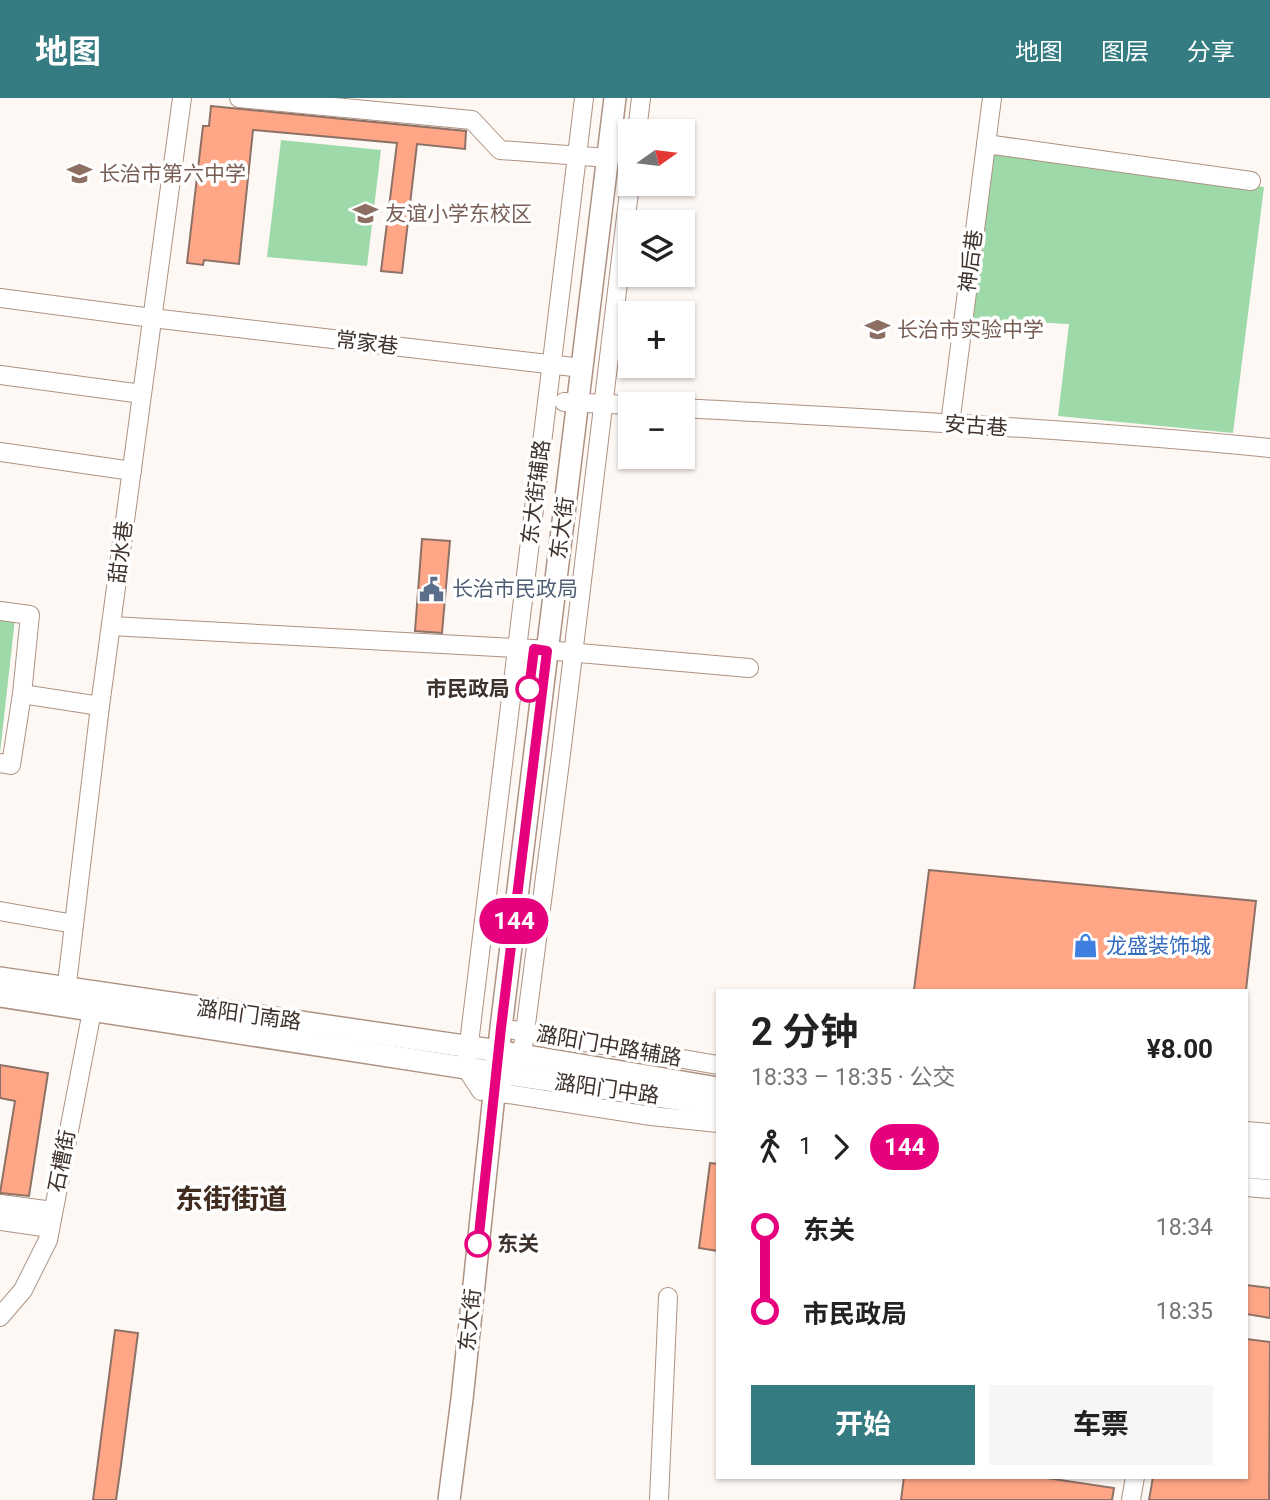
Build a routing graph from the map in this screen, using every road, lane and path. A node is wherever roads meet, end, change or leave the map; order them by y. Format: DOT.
graph roads {
  1 [pos="182,98"];
  2 [pos="239,98"];
  3 [pos="583,98"];
  4 [pos="602,98"];
  5 [pos="615,98"];
  6 [pos="641,98"];
  7 [pos="992,98"];
  8 [pos="638,119"];
  9 [pos="986,144"];
  10 [pos="593,157"];
  11 [pos="1251,181"];
  12 [pos="629,196"];
  13 [pos="0,298"];
  14 [pos="152,318"];
  15 [pos="567,367"];
  16 [pos="0,375"];
  17 [pos="142,394"];
  18 [pos="571,402"];
  19 [pos="603,404"];
  20 [pos="618,405"];
  21 [pos="695,409"];
  22 [pos="950,424"];
  23 [pos="1270,448"];
  24 [pos="0,452"];
  25 [pos="132,471"];
  26 [pos="0,611"];
  27 [pos="111,626"];
  28 [pos="533,649"];
  29 [pos="573,653"];
  30 [pos="749,668"];
  31 [pos="22,694"];
  32 [pos="100,706"];
  33 [pos="0,763"];
  34 [pos="0,911"];
  35 [pos="74,924"];
  36 [pos="0,978"];
  37 [pos="0,996"];
  38 [pos="65,997"];
  39 [pos="92,1002"];
  40 [pos="501,1028"];
  41 [pos="526,1032"];
  42 [pos="522,1055"];
  43 [pos="716,1065"];
  44 [pos="487,1068"];
  45 [pos="716,1088"];
  46 [pos="716,1105"];
  47 [pos="716,1123"];
  48 [pos="1248,1131"];
  49 [pos="1270,1133"];
  50 [pos="1248,1149"];
  51 [pos="1270,1151"];
  52 [pos="1248,1167"];
  53 [pos="1270,1169"];
  54 [pos="1248,1187"];
  55 [pos="1270,1189"];
  56 [pos="0,1204"];
  57 [pos="51,1219"];
  58 [pos="0,1221"];
  59 [pos="668,1297"];
  60 [pos="0,1317"];
  61 [pos="1135,1479"];
  62 [pos="435,1500"];
  63 [pos="449,1500"];
  64 [pos="659,1500"];
  65 [pos="1131,1500"];
  1 -- 14 [label="street, 甜水巷"];
  2 -- 10 [label="street"];
  3 -- 10 [label="street, 东大街辅路"];
  4 -- 10 [label="main road, 东大街"];
  5 -- 10 [label="main road, 东大街"];
  6 -- 8 [label="street"];
  7 -- 9 [label="street, 神后巷"];
  9 -- 11 [label="street"];
  9 -- 22 [label="street, 神后巷"];
  10 -- 15 [label="main road, 东大街"];
  10 -- 15 [label="street, 东大街辅路"];
  12 -- 19 [label="street"];
  13 -- 14 [label="street, 常家巷"];
  14 -- 15 [label="street, 常家巷"];
  14 -- 17 [label="street, 甜水巷"];
  15 -- 18 [label="main road, 东大街"];
  15 -- 28 [label="street, 东大街辅路"];
  16 -- 17 [label="street"];
  17 -- 25 [label="street, 甜水巷"];
  18 -- 19 [label="street"];
  18 -- 28 [label="main road, 东大街"];
  19 -- 20 [label="street"];
  19 -- 29 [label="street"];
  21 -- 22 [label="street, 安古巷"];
  22 -- 23 [label="street, 安古巷"];
  24 -- 25 [label="street"];
  25 -- 27 [label="street, 甜水巷"];
  26 -- 31 [label="street"];
  27 -- 28 [label="street"];
  27 -- 32 [label="street, 甜水巷"];
  28 -- 29 [label="street"];
  28 -- 40 [label="main road, 东大街"];
  28 -- 44 [label="main road, 东大街"];
  29 -- 30 [label="street"];
  29 -- 41 [label="street"];
  31 -- 32 [label="street"];
  31 -- 33 [label="street"];
  32 -- 35 [label="street, 甜水巷"];
  34 -- 35 [label="street"];
  35 -- 38 [label="street, 甜水巷"];
  36 -- 38 [label="main road, 潞阳门南路"];
  37 -- 38 [label="main road, 潞阳门南路"];
  38 -- 39 [label="main road, 潞阳门南路"];
  39 -- 44 [label="main road, 潞阳门南路"];
  39 -- 57 [label="street, 石槽街"];
  40 -- 41 [label="street, 潞阳门中路辅路"];
  40 -- 44 [label="main road, 东大街"];
  41 -- 42 [label="street"];
  41 -- 43 [label="street, 潞阳门中路辅路"];
  42 -- 44 [label="main road, 潞阳门中路"];
  42 -- 45 [label="main road, 潞阳门中路"];
  44 -- 46 [label="main road, 潞阳门中路"];
  44 -- 47 [label="street"];
  44 -- 62 [label="main road, 东大街"];
  44 -- 63 [label="main road, 东大街"];
  48 -- 49 [label="street"];
  50 -- 51 [label="main road"];
  52 -- 53 [label="main road"];
  54 -- 55 [label="street"];
  56 -- 57 [label="street"];
  57 -- 58 [label="street"];
  57 -- 60 [label="street, 石槽街"];
  59 -- 64 [label="street"];
  61 -- 65 [label="street"];
}
